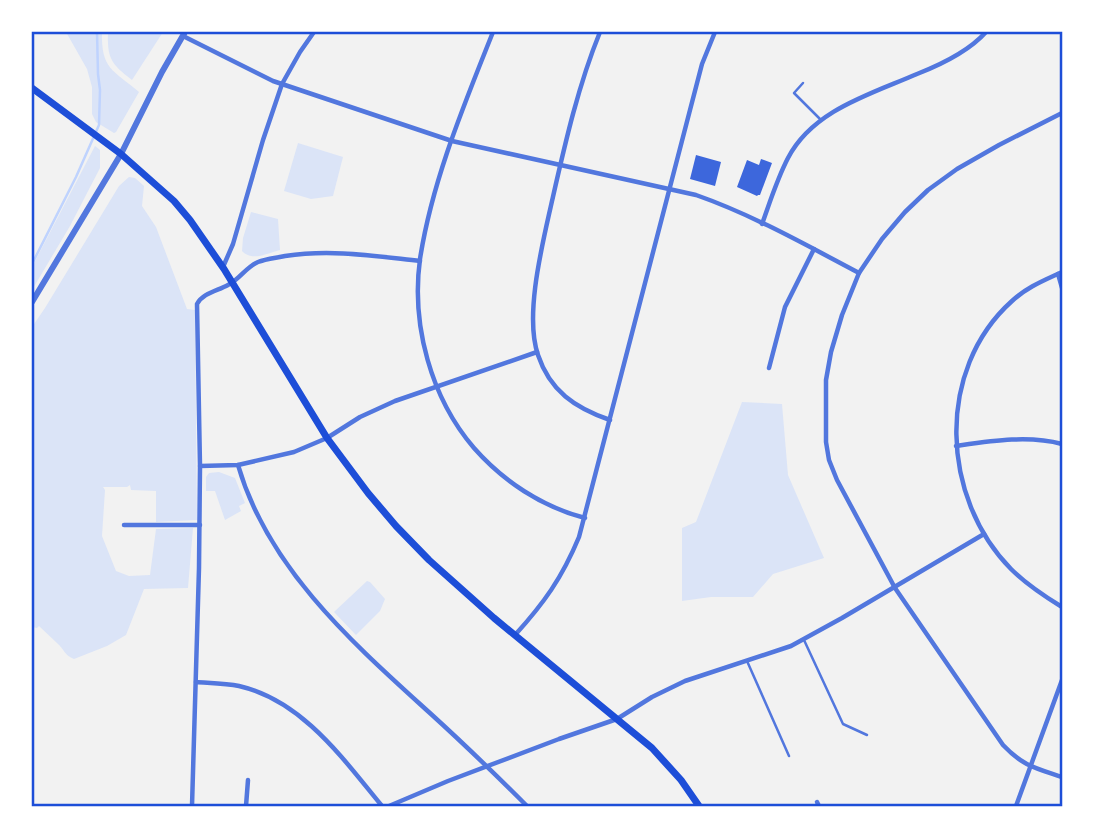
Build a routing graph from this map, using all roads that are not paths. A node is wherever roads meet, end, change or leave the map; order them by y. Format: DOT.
graph roads {
  1 [pos="314,32"];
  2 [pos="493,32"];
  3 [pos="600,32"];
  4 [pos="715,32"];
  5 [pos="986,32"];
  6 [pos="183,34"];
  7 [pos="803,83"];
  8 [pos="282,84"];
  9 [pos="32,88"];
  10 [pos="1062,113"];
  11 [pos="821,120"];
  12 [pos="452,141"];
  13 [pos="121,154"];
  14 [pos="561,165"];
  15 [pos="670,189"];
  16 [pos="762,224"];
  17 [pos="814,249"];
  18 [pos="420,261"];
  19 [pos="223,267"];
  20 [pos="859,273"];
  21 [pos="1060,273"];
  22 [pos="232,283"];
  23 [pos="1062,288"];
  24 [pos="32,302"];
  25 [pos="537,352"];
  26 [pos="769,368"];
  27 [pos="436,387"];
  28 [pos="610,420"];
  29 [pos="327,438"];
  30 [pos="1062,444"];
  31 [pos="956,446"];
  32 [pos="238,465"];
  33 [pos="201,466"];
  34 [pos="585,518"];
  35 [pos="124,525"];
  36 [pos="200,525"];
  37 [pos="984,534"];
  38 [pos="895,588"];
  39 [pos="1062,607"];
  40 [pos="515,635"];
  41 [pos="804,640"];
  42 [pos="747,661"];
  43 [pos="1062,680"];
  44 [pos="196,682"];
  45 [pos="617,719"];
  46 [pos="867,735"];
  47 [pos="789,756"];
  48 [pos="487,766"];
  49 [pos="1030,766"];
  50 [pos="1062,776"];
  51 [pos="248,780"];
  52 [pos="192,807"];
  53 [pos="246,807"];
  54 [pos="382,807"];
  55 [pos="389,807"];
  56 [pos="527,807"];
  57 [pos="699,807"];
  58 [pos="1016,807"];
  1 -- 8 [label="street"];
  2 -- 12 [label="street"];
  3 -- 14 [label="street"];
  4 -- 15 [label="street"];
  5 -- 11 [label="street"];
  6 -- 8 [label="street"];
  6 -- 13 [label="street"];
  7 -- 11 [label="lane"];
  8 -- 12 [label="street"];
  8 -- 19 [label="street"];
  9 -- 13 [label="main road"];
  10 -- 20 [label="street"];
  11 -- 16 [label="street"];
  12 -- 14 [label="street"];
  12 -- 18 [label="street"];
  13 -- 19 [label="main road"];
  13 -- 24 [label="street"];
  14 -- 15 [label="street"];
  14 -- 25 [label="street"];
  15 -- 16 [label="street"];
  15 -- 28 [label="street"];
  16 -- 17 [label="street"];
  17 -- 20 [label="street"];
  17 -- 26 [label="street"];
  18 -- 22 [label="street"];
  18 -- 27 [label="street"];
  19 -- 22 [label="main road"];
  20 -- 38 [label="street"];
  21 -- 23 [label="street"];
  21 -- 31 [label="street"];
  22 -- 29 [label="main road"];
  22 -- 33 [label="street"];
  25 -- 27 [label="street"];
  25 -- 28 [label="street"];
  27 -- 29 [label="street"];
  27 -- 34 [label="street"];
  28 -- 34 [label="street"];
  29 -- 32 [label="street"];
  29 -- 40 [label="main road"];
  30 -- 31 [label="street"];
  31 -- 37 [label="street"];
  32 -- 33 [label="street"];
  32 -- 48 [label="street"];
  33 -- 36 [label="street"];
  34 -- 40 [label="street"];
  35 -- 36 [label="street"];
  36 -- 44 [label="street"];
  37 -- 38 [label="street"];
  37 -- 39 [label="street"];
  38 -- 41 [label="street"];
  38 -- 49 [label="street"];
  40 -- 45 [label="main road"];
  41 -- 42 [label="street"];
  41 -- 46 [label="lane"];
  42 -- 45 [label="street"];
  42 -- 47 [label="lane"];
  43 -- 49 [label="street"];
  44 -- 52 [label="street"];
  44 -- 54 [label="street"];
  45 -- 48 [label="street"];
  45 -- 57 [label="main road"];
  48 -- 55 [label="street"];
  48 -- 56 [label="street"];
  49 -- 50 [label="street"];
  49 -- 58 [label="street"];
  51 -- 53 [label="street"];
}
